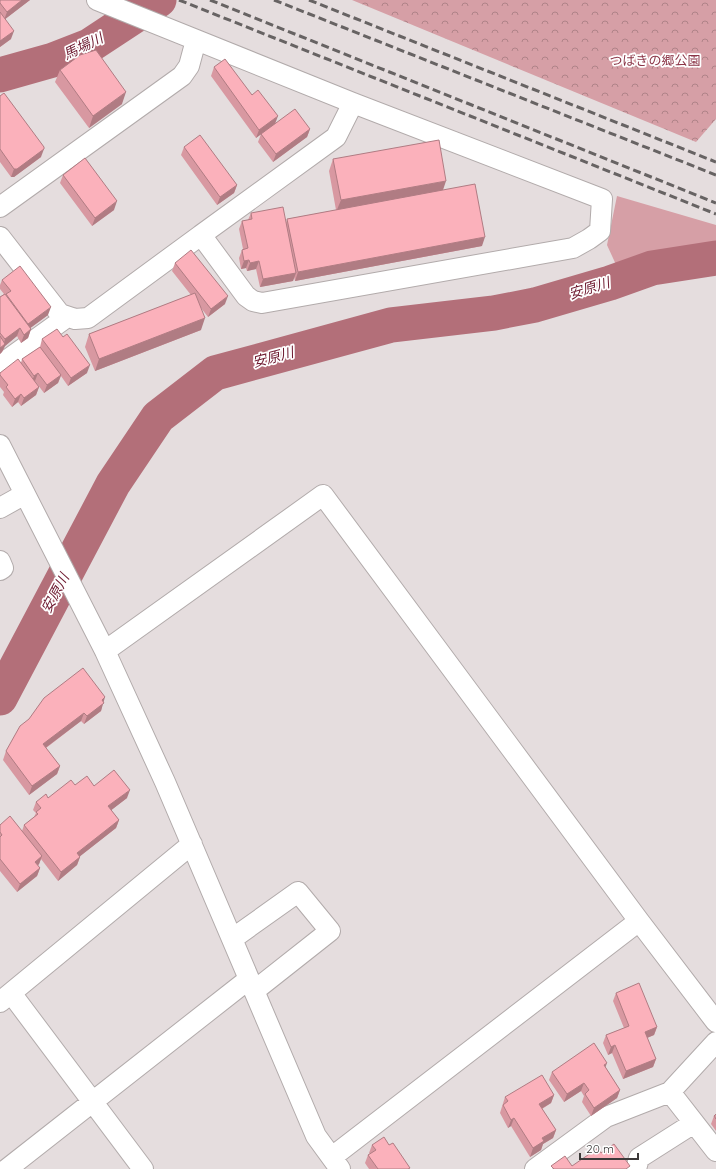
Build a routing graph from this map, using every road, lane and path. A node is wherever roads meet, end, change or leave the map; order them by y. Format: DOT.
graph roads {
  1 [pos="97,0"];
  2 [pos="196,40"];
  3 [pos="353,103"];
  4 [pos="0,207"];
  5 [pos="201,235"];
  6 [pos="0,237"];
  7 [pos="67,317"];
  8 [pos="0,365"];
  9 [pos="0,445"];
  10 [pos="25,494"];
  11 [pos="0,508"];
  12 [pos="0,561"];
  13 [pos="0,570"];
  14 [pos="105,651"];
  15 [pos="192,844"];
  16 [pos="639,921"];
  17 [pos="232,939"];
  18 [pos="252,984"];
  19 [pos="5,998"];
  20 [pos="716,1022"];
  21 [pos="716,1042"];
  22 [pos="670,1092"];
  23 [pos="94,1102"];
  24 [pos="694,1123"];
  25 [pos="716,1151"];
  26 [pos="336,1163"];
  27 [pos="6,1169"];
  28 [pos="143,1169"];
  29 [pos="535,1169"];
  30 [pos="636,1169"];
  1 -- 2 [label="street"];
  2 -- 3 [label="street"];
  2 -- 4 [label="street"];
  3 -- 5 [label="street"];
  3 -- 5 [label="street"];
  5 -- 7 [label="street"];
  6 -- 7 [label="street"];
  7 -- 8 [label="street"];
  9 -- 10 [label="street"];
  10 -- 11 [label="street"];
  10 -- 14 [label="street"];
  12 -- 13 [label="street"];
  14 -- 15 [label="street"];
  14 -- 16 [label="street"];
  15 -- 17 [label="street"];
  15 -- 19 [label="street"];
  16 -- 20 [label="street"];
  16 -- 26 [label="street"];
  17 -- 18 [label="street"];
  17 -- 18 [label="street"];
  18 -- 23 [label="street"];
  18 -- 26 [label="street"];
  19 -- 23 [label="street"];
  21 -- 22 [label="street"];
  22 -- 24 [label="street"];
  22 -- 29 [label="street"];
  23 -- 27 [label="street"];
  23 -- 28 [label="street"];
  24 -- 25 [label="street"];
  24 -- 30 [label="street"];
}
